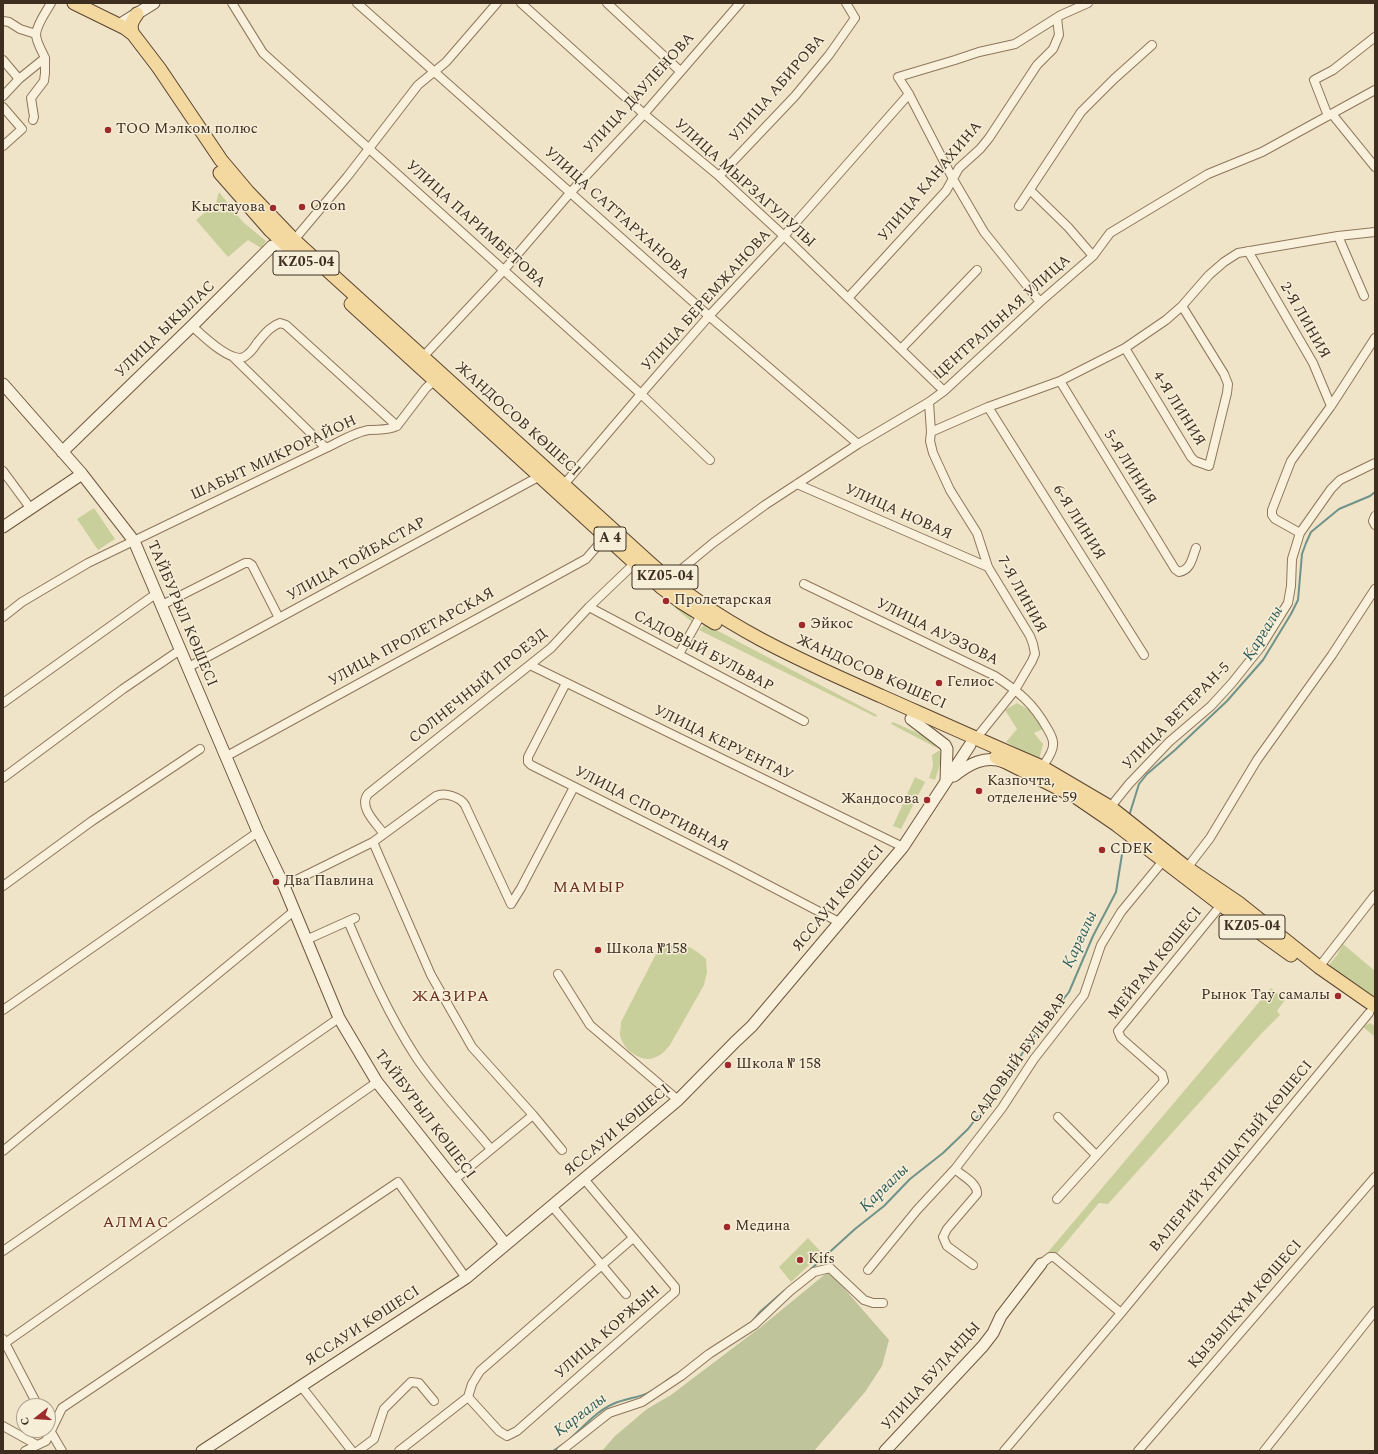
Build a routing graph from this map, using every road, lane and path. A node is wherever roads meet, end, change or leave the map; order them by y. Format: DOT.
graph roads {
  1 [pos="51,3"];
  2 [pos="74,3"];
  3 [pos="154,3"];
  4 [pos="232,3"];
  5 [pos="357,3"];
  6 [pos="497,3"];
  7 [pos="521,3"];
  8 [pos="607,3"];
  9 [pos="740,3"];
  10 [pos="846,3"];
  11 [pos="1088,3"];
  12 [pos="137,14"];
  13 [pos="1057,18"];
  14 [pos="3,21"];
  15 [pos="119,25"];
  16 [pos="36,34"];
  17 [pos="133,34"];
  18 [pos="1375,37"];
  19 [pos="1152,45"];
  20 [pos="44,58"];
  21 [pos="3,60"];
  22 [pos="434,70"];
  23 [pos="680,71"];
  24 [pos="19,79"];
  25 [pos="1375,90"];
  26 [pos="909,94"];
  27 [pos="3,96"];
  28 [pos="3,108"];
  29 [pos="644,114"];
  30 [pos="1330,115"];
  31 [pos="33,120"];
  32 [pos="3,146"];
  33 [pos="369,147"];
  34 [pos="1375,167"];
  35 [pos="719,176"];
  36 [pos="953,179"];
  37 [pos="1030,190"];
  38 [pos="570,193"];
  39 [pos="1018,206"];
  40 [pos="1375,232"];
  41 [pos="784,236"];
  42 [pos="1338,236"];
  43 [pos="291,244"];
  44 [pos="1248,251"];
  45 [pos="1093,256"];
  46 [pos="504,270"];
  47 [pos="977,270"];
  48 [pos="1364,296"];
  49 [pos="848,298"];
  50 [pos="1040,302"];
  51 [pos="1182,306"];
  52 [pos="709,316"];
  53 [pos="192,326"];
  54 [pos="1375,338"];
  55 [pos="1124,348"];
  56 [pos="901,349"];
  57 [pos="233,357"];
  58 [pos="420,360"];
  59 [pos="435,380"];
  60 [pos="1060,381"];
  61 [pos="3,384"];
  62 [pos="944,391"];
  63 [pos="641,394"];
  64 [pos="929,402"];
  65 [pos="988,406"];
  66 [pos="1331,406"];
  67 [pos="397,426"];
  68 [pos="931,432"];
  69 [pos="858,444"];
  70 [pos="326,448"];
  71 [pos="62,452"];
  72 [pos="710,460"];
  73 [pos="1375,463"];
  74 [pos="3,471"];
  75 [pos="82,474"];
  76 [pos="540,476"];
  77 [pos="797,484"];
  78 [pos="561,488"];
  79 [pos="31,509"];
  80 [pos="1375,516"];
  81 [pos="1375,525"];
  82 [pos="3,527"];
  83 [pos="1300,533"];
  84 [pos="606,536"];
  85 [pos="134,541"];
  86 [pos="1196,548"];
  87 [pos="635,563"];
  88 [pos="988,567"];
  89 [pos="665,583"];
  90 [pos="804,584"];
  91 [pos="1375,589"];
  92 [pos="157,593"];
  93 [pos="162,605"];
  94 [pos="589,608"];
  95 [pos="701,615"];
  96 [pos="3,617"];
  97 [pos="279,618"];
  98 [pos="180,650"];
  99 [pos="679,654"];
  100 [pos="1144,655"];
  101 [pos="530,665"];
  102 [pos="187,668"];
  103 [pos="566,683"];
  104 [pos="1015,690"];
  105 [pos="3,703"];
  106 [pos="911,719"];
  107 [pos="804,721"];
  108 [pos="973,742"];
  109 [pos="200,749"];
  110 [pos="226,757"];
  111 [pos="1019,767"];
  112 [pos="1042,767"];
  113 [pos="3,778"];
  114 [pos="946,782"];
  115 [pos="574,787"];
  116 [pos="1107,812"];
  117 [pos="1125,825"];
  118 [pos="258,832"];
  119 [pos="384,834"];
  120 [pos="373,842"];
  121 [pos="903,847"];
  122 [pos="1163,860"];
  123 [pos="1187,868"];
  124 [pos="3,886"];
  125 [pos="284,886"];
  126 [pos="1375,895"];
  127 [pos="1221,905"];
  128 [pos="294,911"];
  129 [pos="840,922"];
  130 [pos="306,940"];
  131 [pos="1319,967"];
  132 [pos="558,974"];
  133 [pos="3,1010"];
  134 [pos="1371,1014"];
  135 [pos="339,1018"];
  136 [pos="377,1082"];
  137 [pos="678,1100"];
  138 [pos="533,1115"];
  139 [pos="1058,1117"];
  140 [pos="491,1149"];
  141 [pos="562,1150"];
  142 [pos="3,1152"];
  143 [pos="1096,1155"];
  144 [pos="955,1169"];
  145 [pos="1375,1177"];
  146 [pos="584,1179"];
  147 [pos="454,1180"];
  148 [pos="1057,1199"];
  149 [pos="552,1206"];
  150 [pos="634,1238"];
  151 [pos="505,1244"];
  152 [pos="3,1251"];
  153 [pos="1041,1264"];
  154 [pos="603,1265"];
  155 [pos="973,1265"];
  156 [pos="868,1270"];
  157 [pos="466,1278"];
  158 [pos="626,1294"];
  159 [pos="883,1303"];
  160 [pos="1375,1311"];
  161 [pos="1121,1313"];
  162 [pos="4,1341"];
  163 [pos="301,1386"];
  164 [pos="468,1397"];
  165 [pos="34,1398"];
  166 [pos="434,1401"];
  167 [pos="56,1417"];
  168 [pos="3,1426"];
  169 [pos="46,1438"];
  170 [pos="55,1438"];
  171 [pos="37,1445"];
  172 [pos="25,1451"];
  173 [pos="62,1451"];
  174 [pos="202,1451"];
  175 [pos="352,1451"];
  176 [pos="358,1451"];
  177 [pos="399,1451"];
  178 [pos="561,1451"];
  179 [pos="886,1451"];
  180 [pos="1004,1451"];
  181 [pos="1138,1451"];
  182 [pos="1264,1451"];
  1 -- 16 [label="street"];
  2 -- 15 [label="main road, ЖАНДОСОВ КӨШЕСІ / KZ05-04"];
  3 -- 12 [label="street"];
  4 -- 33 [label="street, УЛИЦА ПАРИМБЕТОВА"];
  5 -- 22 [label="street, УЛИЦА САТТАРХАНОВА"];
  6 -- 22 [label="street"];
  7 -- 29 [label="street, УЛИЦА МЫРЗАГУЛУЛЫ"];
  8 -- 23 [label="street"];
  9 -- 23 [label="street, УЛИЦА ДАУЛЕНОВА"];
  10 -- 35 [label="street, УЛИЦА АБИРОВА"];
  11 -- 13 [label="street"];
  12 -- 15 [label="street"];
  12 -- 17 [label="main road"];
  13 -- 26 [label="street"];
  13 -- 36 [label="street, УЛИЦА КАНАХИНА"];
  14 -- 16 [label="street"];
  15 -- 17 [label="main road, ЖАНДОСОВ КӨШЕСІ / KZ05-04"];
  15 -- 43 [label="main road, ЖАНДОСОВ КӨШЕСІ / KZ05-04"];
  16 -- 20 [label="street"];
  17 -- 43 [label="main road, ЖАНДОСОВ КӨШЕСІ / KZ05-04"];
  18 -- 30 [label="street"];
  19 -- 37 [label="street"];
  20 -- 24 [label="street"];
  20 -- 31 [label="street"];
  21 -- 24 [label="street"];
  22 -- 33 [label="street"];
  22 -- 38 [label="street, УЛИЦА САТТАРХАНОВА"];
  23 -- 29 [label="street, УЛИЦА ДАУЛЕНОВА"];
  24 -- 27 [label="street"];
  25 -- 30 [label="street, ЦЕНТРАЛЬНАЯ УЛИЦА"];
  26 -- 36 [label="street"];
  26 -- 41 [label="street, УЛИЦА БЕРЕМЖАНОВА"];
  28 -- 32 [label="street"];
  29 -- 35 [label="street, УЛИЦА МЫРЗАГУЛУЛЫ"];
  29 -- 38 [label="street, УЛИЦА ДАУЛЕНОВА"];
  30 -- 34 [label="street"];
  30 -- 45 [label="street, ЦЕНТРАЛЬНАЯ УЛИЦА"];
  33 -- 43 [label="street"];
  33 -- 46 [label="street, УЛИЦА ПАРИМБЕТОВА"];
  35 -- 41 [label="street, УЛИЦА МЫРЗАГУЛУЛЫ"];
  36 -- 49 [label="street, УЛИЦА КАНАХИНА"];
  36 -- 50 [label="street"];
  37 -- 39 [label="street"];
  37 -- 45 [label="street"];
  38 -- 46 [label="street, УЛИЦА ДАУЛЕНОВА"];
  38 -- 52 [label="street, УЛИЦА САТТАРХАНОВА"];
  40 -- 42 [label="street"];
  41 -- 49 [label="street, УЛИЦА МЫРЗАГУЛУЛЫ"];
  41 -- 52 [label="street, УЛИЦА БЕРЕМЖАНОВА"];
  42 -- 44 [label="street"];
  42 -- 48 [label="street"];
  43 -- 53 [label="street, УЛИЦА ЫКЫЛАС"];
  43 -- 58 [label="main road, ЖАНДОСОВ КӨШЕСІ / KZ05-04"];
  44 -- 51 [label="street"];
  44 -- 66 [label="street, 2-Я ЛИНИЯ"];
  45 -- 50 [label="street, ЦЕНТРАЛЬНАЯ УЛИЦА"];
  46 -- 58 [label="street, УЛИЦА ДАУЛЕНОВА"];
  46 -- 63 [label="street, УЛИЦА ПАРИМБЕТОВА"];
  47 -- 56 [label="street"];
  49 -- 56 [label="street, УЛИЦА МЫРЗАГУЛУЛЫ"];
  50 -- 62 [label="street, ЦЕНТРАЛЬНАЯ УЛИЦА"];
  51 -- 55 [label="street"];
  51 -- 55 [label="street, 4-Я ЛИНИЯ"];
  52 -- 63 [label="street, УЛИЦА БЕРЕМЖАНОВА"];
  52 -- 69 [label="street, УЛИЦА САТТАРХАНОВА"];
  53 -- 57 [label="street"];
  53 -- 71 [label="street, УЛИЦА ЫКЫЛАС"];
  54 -- 66 [label="street"];
  55 -- 60 [label="street"];
  56 -- 62 [label="street, УЛИЦА МЫРЗАГУЛУЛЫ"];
  57 -- 67 [label="street"];
  57 -- 70 [label="street"];
  58 -- 59 [label="main road, ЖАНДОСОВ КӨШЕСІ / KZ05-04"];
  58 -- 78 [label="main road, ЖАНДОСОВ КӨШЕСІ / KZ05-04"];
  59 -- 67 [label="street"];
  59 -- 76 [label="main road, ЖАНДОСОВ КӨШЕСІ / KZ05-04"];
  60 -- 65 [label="street"];
  60 -- 86 [label="street, 5-Я ЛИНИЯ"];
  61 -- 71 [label="street, ТАЙБУРЫЛ КӨШЕСІ"];
  62 -- 64 [label="street, ЦЕНТРАЛЬНАЯ УЛИЦА"];
  63 -- 72 [label="street, УЛИЦА ПАРИМБЕТОВА"];
  63 -- 78 [label="street, УЛИЦА БЕРЕМЖАНОВА"];
  64 -- 68 [label="street, 7-Я ЛИНИЯ"];
  64 -- 69 [label="street, ЦЕНТРАЛЬНАЯ УЛИЦА"];
  65 -- 68 [label="street"];
  65 -- 100 [label="street, 6-Я ЛИНИЯ"];
  66 -- 83 [label="street"];
  67 -- 70 [label="street, ШАБЫТ МИКРОРАЙОН"];
  68 -- 88 [label="street, 7-Я ЛИНИЯ"];
  69 -- 77 [label="street, ЦЕНТРАЛЬНАЯ УЛИЦА"];
  70 -- 85 [label="street, ШАБЫТ МИКРОРАЙОН"];
  71 -- 75 [label="street, ТАЙБУРЫЛ КӨШЕСІ"];
  73 -- 83 [label="street, УЛИЦА ВЕТЕРАН-5"];
  74 -- 79 [label="street"];
  75 -- 79 [label="street"];
  75 -- 85 [label="street, ТАЙБУРЫЛ КӨШЕСІ"];
  76 -- 78 [label="main road, ЖАНДОСОВ КӨШЕСІ / А 4"];
  76 -- 97 [label="street, УЛИЦА ТОЙБАСТАР"];
  77 -- 88 [label="street, УЛИЦА НОВАЯ"];
  77 -- 89 [label="street, ЦЕНТРАЛЬНАЯ УЛИЦА"];
  78 -- 84 [label="main road, ЖАНДОСОВ КӨШЕСІ / А 4"];
  78 -- 89 [label="main road, ЖАНДОСОВ КӨШЕСІ / KZ05-04"];
  79 -- 82 [label="street"];
  80 -- 81 [label="street"];
  83 -- 116 [label="street, УЛИЦА ВЕТЕРАН-5"];
  84 -- 87 [label="main road, ЖАНДОСОВ КӨШЕСІ / А 4"];
  84 -- 110 [label="street, УЛИЦА ПРОЛЕТАРСКАЯ"];
  85 -- 92 [label="street, ТАЙБУРЫЛ КӨШЕСІ"];
  85 -- 96 [label="street, ШАБЫТ МИКРОРАЙОН"];
  87 -- 89 [label="main road, ЖАНДОСОВ КӨШЕСІ / А 4"];
  87 -- 94 [label="street, СОЛНЕЧНЫЙ ПРОЕЗД"];
  88 -- 104 [label="street, 7-Я ЛИНИЯ"];
  89 -- 95 [label="main road, ЖАНДОСОВ КӨШЕСІ / А 4"];
  89 -- 108 [label="main road, ЖАНДОСОВ КӨШЕСІ / KZ05-04"];
  90 -- 104 [label="street, УЛИЦА АУЭЗОВА"];
  91 -- 123 [label="street"];
  92 -- 93 [label="street, ТАЙБУРЫЛ КӨШЕСІ"];
  92 -- 105 [label="street"];
  93 -- 97 [label="street"];
  93 -- 98 [label="street, ТАЙБУРЫЛ КӨШЕСІ"];
  94 -- 99 [label="street, САДОВЫЙ БУЛЬВАР"];
  94 -- 101 [label="street, СОЛНЕЧНЫЙ ПРОЕЗД"];
  95 -- 99 [label="street"];
  95 -- 106 [label="main road, ЖАНДОСОВ КӨШЕСІ / KZ05-04"];
  97 -- 102 [label="street, УЛИЦА ТОЙБАСТАР"];
  98 -- 102 [label="street, ТАЙБУРЫЛ КӨШЕСІ"];
  98 -- 113 [label="street"];
  99 -- 107 [label="street, САДОВЫЙ БУЛЬВАР"];
  101 -- 103 [label="street, УЛИЦА КЕРУЕНТАУ"];
  101 -- 119 [label="street, СОЛНЕЧНЫЙ ПРОЕЗД"];
  102 -- 110 [label="street, ТАЙБУРЫЛ КӨШЕСІ"];
  103 -- 115 [label="street, УЛИЦА СПОРТИВНАЯ"];
  103 -- 121 [label="street, УЛИЦА КЕРУЕНТАУ"];
  104 -- 108 [label="street, 7-Я ЛИНИЯ"];
  104 -- 112 [label="street, УЛИЦА АУЭЗОВА"];
  106 -- 108 [label="main road, KZ05-04"];
  106 -- 114 [label="street"];
  108 -- 111 [label="main road, KZ05-04"];
  108 -- 112 [label="main road, KZ05-04"];
  108 -- 114 [label="street, ЯССАУИ КӨШЕСІ"];
  109 -- 124 [label="street"];
  110 -- 118 [label="street, ТАЙБУРЫЛ КӨШЕСІ"];
  111 -- 114 [label="street"];
  111 -- 116 [label="main road, KZ05-04"];
  112 -- 116 [label="main road, KZ05-04"];
  114 -- 121 [label="street, ЯССАУИ КӨШЕСІ"];
  115 -- 119 [label="street"];
  115 -- 129 [label="street, УЛИЦА СПОРТИВНАЯ"];
  116 -- 117 [label="main road, KZ05-04"];
  117 -- 122 [label="main road, KZ05-04"];
  117 -- 123 [label="main road, KZ05-04"];
  118 -- 125 [label="street, ТАЙБУРЫЛ КӨШЕСІ"];
  118 -- 133 [label="street"];
  119 -- 120 [label="street"];
  120 -- 125 [label="street"];
  120 -- 138 [label="street"];
  121 -- 129 [label="street, ЯССАУИ КӨШЕСІ"];
  122 -- 127 [label="main road, KZ05-04"];
  122 -- 144 [label="street, САДОВЫЙ БУЛЬВАР"];
  123 -- 131 [label="main road, KZ05-04"];
  125 -- 128 [label="street, ТАЙБУРЫЛ КӨШЕСІ"];
  126 -- 131 [label="street"];
  127 -- 134 [label="main road, KZ05-04"];
  127 -- 143 [label="street, МЕЙРАМ КӨШЕСІ"];
  128 -- 130 [label="street, ТАЙБУРЫЛ КӨШЕСІ"];
  128 -- 142 [label="street"];
  129 -- 137 [label="street, ЯССАУИ КӨШЕСІ"];
  130 -- 135 [label="street, ТАЙБУРЫЛ КӨШЕСІ"];
  130 -- 140 [label="street"];
  131 -- 134 [label="main road, KZ05-04"];
  132 -- 137 [label="street"];
  134 -- 161 [label="street, ВАЛЕРИЙ ХРИЩАТЫЙ КӨШЕСІ"];
  135 -- 136 [label="street, ТАЙБУРЫЛ КӨШЕСІ"];
  135 -- 152 [label="street"];
  136 -- 147 [label="street, ТАЙБУРЫЛ КӨШЕСІ"];
  136 -- 162 [label="street"];
  137 -- 146 [label="street, ЯССАУИ КӨШЕСІ"];
  138 -- 140 [label="street"];
  138 -- 141 [label="street"];
  139 -- 143 [label="street"];
  140 -- 147 [label="street"];
  143 -- 148 [label="street, МЕЙРАМ КӨШЕСІ"];
  144 -- 155 [label="street"];
  144 -- 156 [label="street, САДОВЫЙ БУЛЬВАР"];
  145 -- 181 [label="street, ҚЫЗЫЛҚҰМ КӨШЕСІ"];
  146 -- 149 [label="street, ЯССАУИ КӨШЕСІ"];
  146 -- 150 [label="street, УЛИЦА КОРЖЫН"];
  147 -- 151 [label="street, ТАЙБУРЫЛ КӨШЕСІ"];
  149 -- 151 [label="street, ЯССАУИ КӨШЕСІ"];
  149 -- 154 [label="street"];
  150 -- 154 [label="street"];
  150 -- 164 [label="street, УЛИЦА КОРЖЫН"];
  151 -- 157 [label="street, ЯССАУИ КӨШЕСІ"];
  153 -- 161 [label="street"];
  153 -- 179 [label="street, УЛИЦА БУЛАНДЫ"];
  154 -- 158 [label="street"];
  154 -- 164 [label="street"];
  157 -- 163 [label="street, ЯССАУИ КӨШЕСІ"];
  157 -- 167 [label="street"];
  159 -- 178 [label="street"];
  160 -- 182 [label="street"];
  161 -- 180 [label="street, ВАЛЕРИЙ ХРИЩАТЫЙ КӨШЕСІ"];
  162 -- 165 [label="street"];
  163 -- 174 [label="street, ЯССАУИ КӨШЕСІ"];
  163 -- 175 [label="street"];
  164 -- 177 [label="street"];
  166 -- 176 [label="street"];
  168 -- 171 [label="street"];
  169 -- 171 [label="street"];
  170 -- 173 [label="street"];
  171 -- 172 [label="street"];
}
